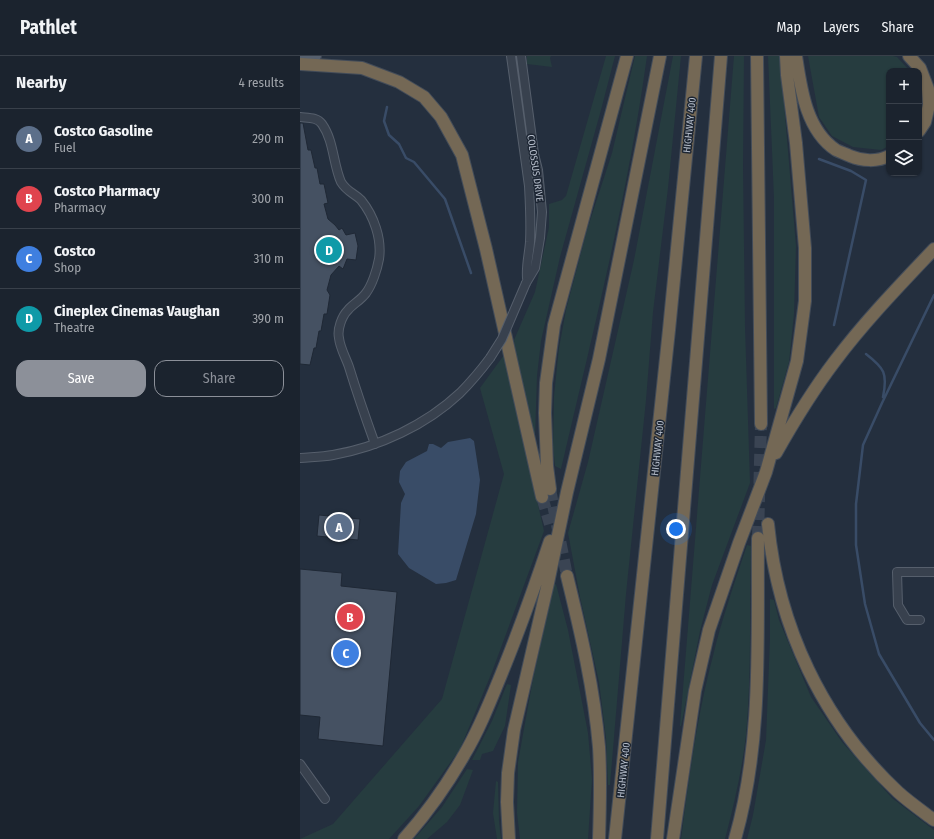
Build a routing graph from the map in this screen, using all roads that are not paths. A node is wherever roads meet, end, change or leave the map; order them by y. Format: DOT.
graph roads {
  1 [pos="316,56"];
  2 [pos="511,56"];
  3 [pos="521,56"];
  4 [pos="627,56"];
  5 [pos="660,56"];
  6 [pos="696,56"];
  7 [pos="721,56"];
  8 [pos="757,56"];
  9 [pos="786,56"];
  10 [pos="796,56"];
  11 [pos="909,56"];
  12 [pos="300,58"];
  13 [pos="300,64"];
  14 [pos="518,73"];
  15 [pos="300,117"];
  16 [pos="922,126"];
  17 [pos="886,157"];
  18 [pos="934,249"];
  19 [pos="526,281"];
  20 [pos="761,424"];
  21 [pos="375,444"];
  22 [pos="300,458"];
  23 [pos="766,472"];
  24 [pos="567,492"];
  25 [pos="768,524"];
  26 [pos="758,538"];
  27 [pos="934,572"];
  28 [pos="567,576"];
  29 [pos="920,620"];
  30 [pos="300,764"];
  31 [pos="325,799"];
  32 [pos="934,820"];
  33 [pos="404,839"];
  34 [pos="509,839"];
  35 [pos="599,839"];
  36 [pos="615,839"];
  37 [pos="657,839"];
  38 [pos="673,839"];
  39 [pos="735,839"];
  1 -- 12 [label="main road"];
  2 -- 14 [label="street, COLOSSUS DRIVE"];
  3 -- 14 [label="street, COLOSSUS DRIVE"];
  4 -- 13 [label="highway"];
  5 -- 24 [label="highway"];
  6 -- 36 [label="highway, HIGHWAY 400"];
  7 -- 37 [label="highway"];
  8 -- 20 [label="highway"];
  9 -- 23 [label="highway"];
  10 -- 17 [label="highway"];
  11 -- 16 [label="highway"];
  14 -- 19 [label="street, COLOSSUS DRIVE"];
  14 -- 19 [label="street, COLOSSUS DRIVE"];
  15 -- 21 [label="street"];
  18 -- 23 [label="highway"];
  19 -- 21 [label="street, COLOSSUS DRIVE, bridge"];
  21 -- 22 [label="street, COLOSSUS DRIVE"];
  23 -- 38 [label="highway"];
  24 -- 33 [label="highway"];
  24 -- 34 [label="highway"];
  25 -- 32 [label="highway"];
  26 -- 39 [label="highway"];
  27 -- 29 [label="street"];
  28 -- 35 [label="highway"];
  30 -- 31 [label="street"];
}
